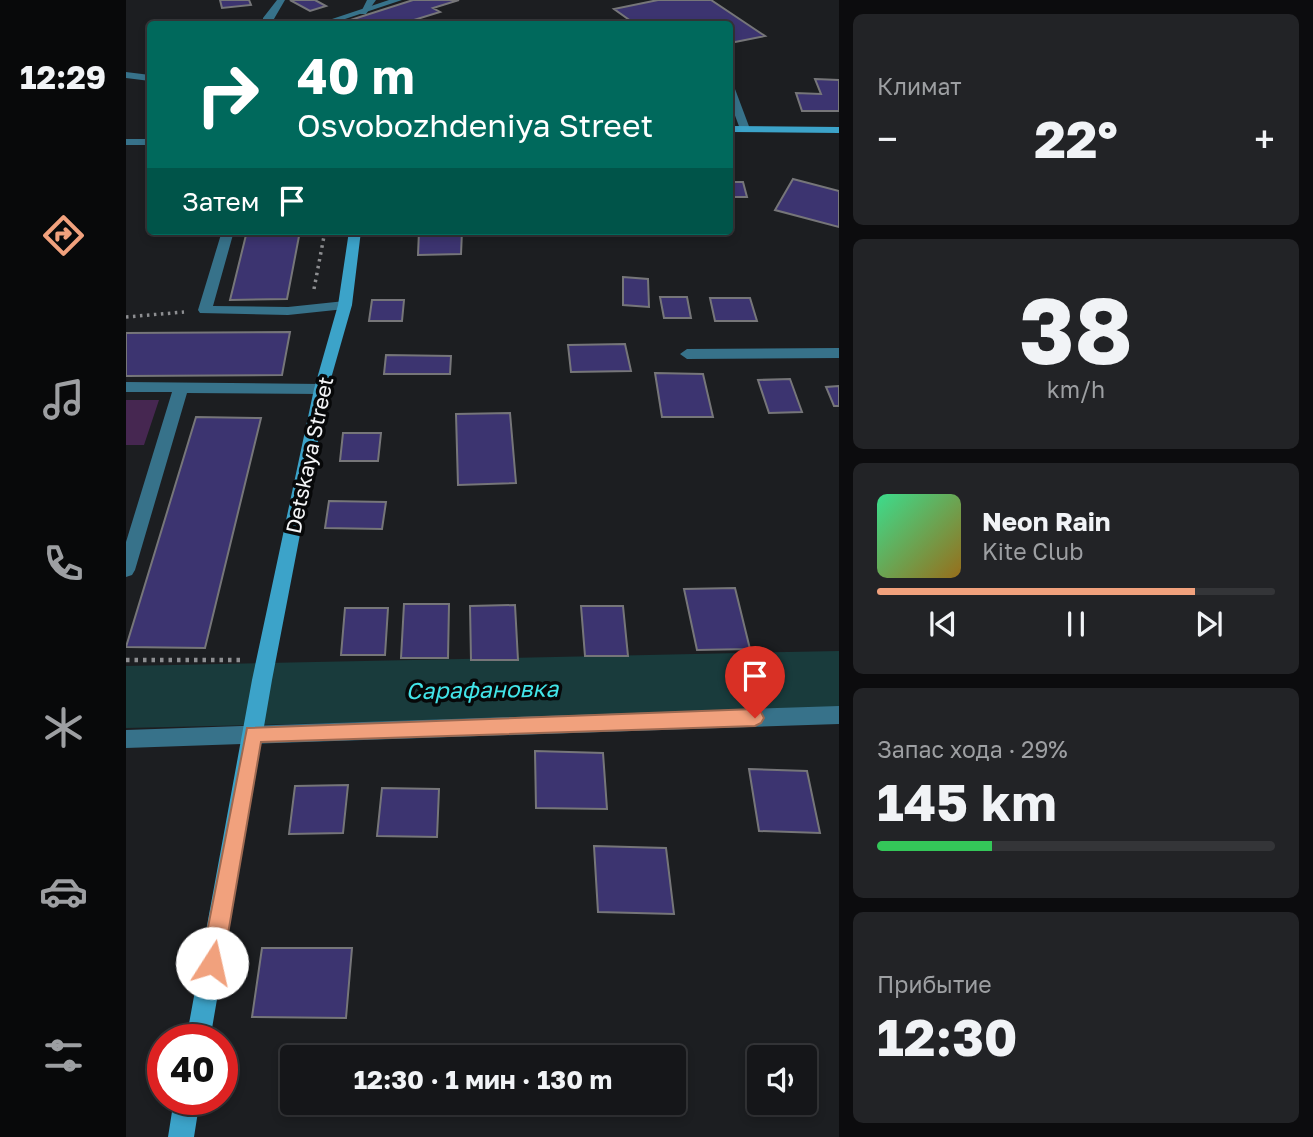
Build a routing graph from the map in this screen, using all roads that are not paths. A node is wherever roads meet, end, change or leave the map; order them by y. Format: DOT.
graph roads {
  1 [pos="281,0"];
  2 [pos="372,0"];
  3 [pos="398,0"];
  4 [pos="363,12"];
  5 [pos="268,21"];
  6 [pos="332,21"];
  7 [pos="126,75"];
  8 [pos="147,78"];
  9 [pos="733,97"];
  10 [pos="745,128"];
  11 [pos="733,129"];
  12 [pos="839,130"];
  13 [pos="126,142"];
  14 [pos="146,142"];
  15 [pos="227,235"];
  16 [pos="354,235"];
  17 [pos="345,305"];
  18 [pos="839,353"];
  19 [pos="687,354"];
  20 [pos="126,387"];
  21 [pos="181,387"];
  22 [pos="321,389"];
  23 [pos="130,547"];
  24 [pos="126,570"];
  25 [pos="839,715"];
  26 [pos="253,734"];
  27 [pos="126,739"];
  28 [pos="201,1024"];
  29 [pos="184,1115"];
  30 [pos="181,1137"];
  1 -- 5 [label="street"];
  2 -- 4 [label="street"];
  3 -- 4 [label="street"];
  4 -- 6 [label="street"];
  7 -- 8 [label="street"];
  9 -- 10 [label="street"];
  10 -- 11 [label="street"];
  10 -- 12 [label="street"];
  13 -- 14 [label="street"];
  15 -- 17 [label="street"];
  16 -- 17 [label="street, Detskaya Street"];
  17 -- 22 [label="street, Detskaya Street"];
  18 -- 19 [label="street"];
  20 -- 21 [label="street"];
  21 -- 22 [label="street"];
  21 -- 23 [label="street"];
  22 -- 26 [label="street, Detskaya Street"];
  23 -- 24 [label="street"];
  25 -- 26 [label="street"];
  26 -- 27 [label="street"];
  26 -- 28 [label="street"];
  29 -- 30 [label="street"];
}
